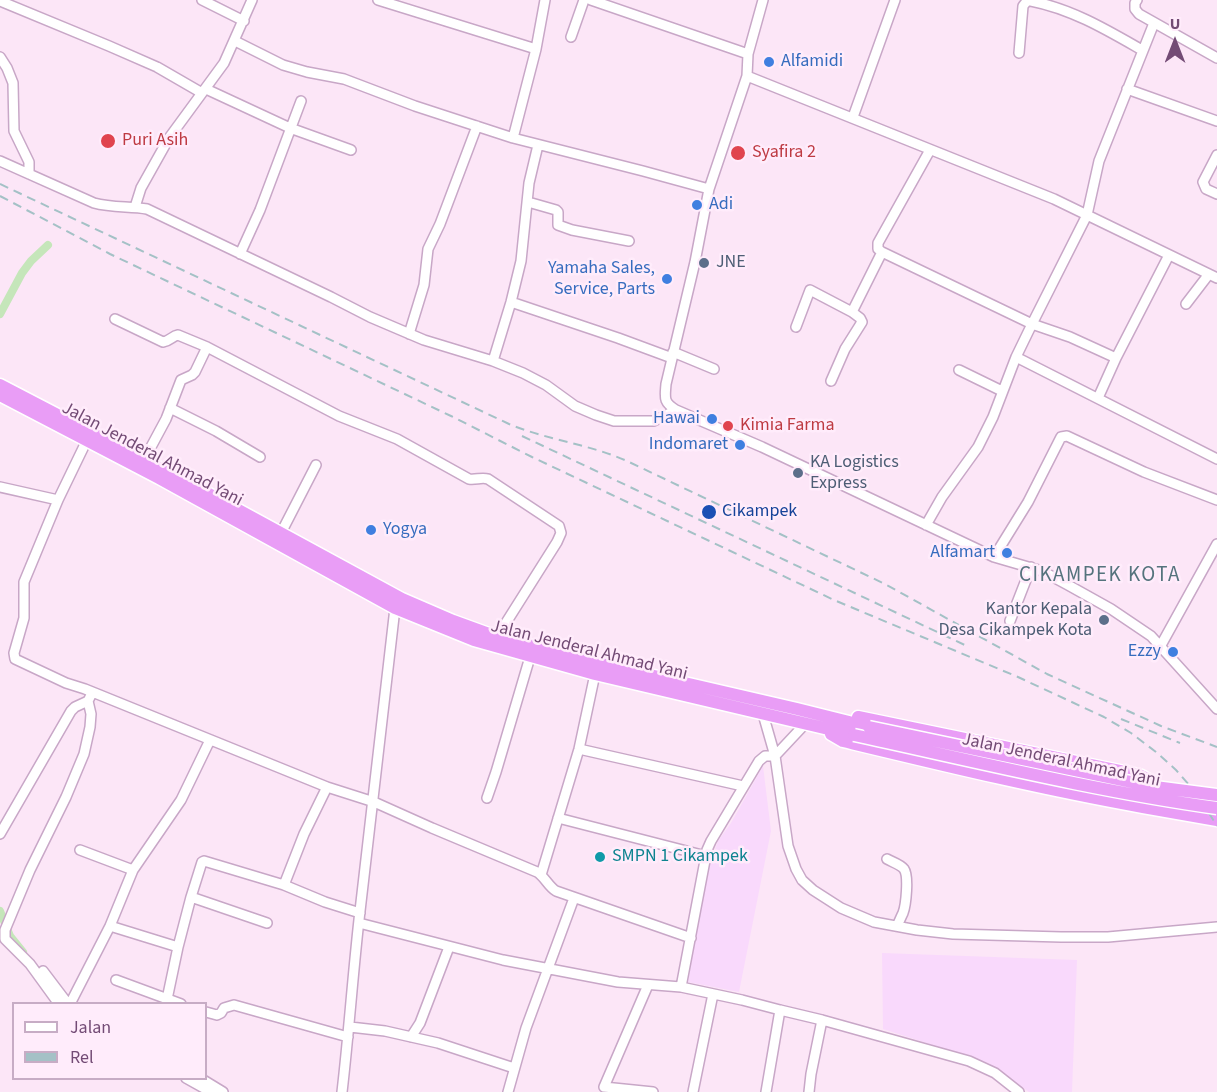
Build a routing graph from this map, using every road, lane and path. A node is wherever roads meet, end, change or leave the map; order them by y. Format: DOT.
graph roads {
  1 [pos="202,0"];
  2 [pos="252,0"];
  3 [pos="378,0"];
  4 [pos="545,0"];
  5 [pos="584,0"];
  6 [pos="591,0"];
  7 [pos="763,0"];
  8 [pos="895,0"];
  9 [pos="1137,0"];
  10 [pos="0,1"];
  11 [pos="244,21"];
  12 [pos="1154,23"];
  13 [pos="571,37"];
  14 [pos="235,41"];
  15 [pos="536,49"];
  16 [pos="1143,50"];
  17 [pos="1019,53"];
  18 [pos="748,54"];
  19 [pos="0,57"];
  20 [pos="1217,58"];
  21 [pos="747,75"];
  22 [pos="1127,89"];
  23 [pos="204,91"];
  24 [pos="301,101"];
  25 [pos="853,117"];
  26 [pos="1217,121"];
  27 [pos="477,126"];
  28 [pos="290,128"];
  29 [pos="513,138"];
  30 [pos="538,145"];
  31 [pos="351,150"];
  32 [pos="930,150"];
  33 [pos="1217,155"];
  34 [pos="0,161"];
  35 [pos="29,174"];
  36 [pos="710,189"];
  37 [pos="1217,194"];
  38 [pos="528,202"];
  39 [pos="135,207"];
  40 [pos="1087,215"];
  41 [pos="629,241"];
  42 [pos="882,252"];
  43 [pos="240,254"];
  44 [pos="1169,255"];
  45 [pos="1213,276"];
  46 [pos="512,302"];
  47 [pos="1186,304"];
  48 [pos="852,312"];
  49 [pos="115,320"];
  50 [pos="1032,324"];
  51 [pos="796,327"];
  52 [pos="409,334"];
  53 [pos="207,347"];
  54 [pos="672,355"];
  55 [pos="1016,357"];
  56 [pos="1116,358"];
  57 [pos="493,361"];
  58 [pos="714,369"];
  59 [pos="959,370"];
  60 [pos="831,381"];
  61 [pos="0,385"];
  62 [pos="1002,391"];
  63 [pos="0,395"];
  64 [pos="1098,398"];
  65 [pos="170,408"];
  66 [pos="676,410"];
  67 [pos="87,440"];
  68 [pos="260,458"];
  69 [pos="1217,459"];
  70 [pos="144,460"];
  71 [pos="316,465"];
  72 [pos="0,487"];
  73 [pos="58,500"];
  74 [pos="1217,500"];
  75 [pos="926,525"];
  76 [pos="281,533"];
  77 [pos="1217,544"];
  78 [pos="994,557"];
  79 [pos="1030,567"];
  80 [pos="398,603"];
  81 [pos="1010,621"];
  82 [pos="497,637"];
  83 [pos="1160,647"];
  84 [pos="530,657"];
  85 [pos="595,674"];
  86 [pos="90,697"];
  87 [pos="797,709"];
  88 [pos="1217,709"];
  89 [pos="762,714"];
  90 [pos="805,724"];
  91 [pos="823,729"];
  92 [pos="210,740"];
  93 [pos="579,749"];
  94 [pos="775,756"];
  95 [pos="743,786"];
  96 [pos="327,787"];
  97 [pos="1217,795"];
  98 [pos="487,798"];
  99 [pos="374,802"];
  100 [pos="1143,807"];
  101 [pos="1217,808"];
  102 [pos="558,818"];
  103 [pos="1217,820"];
  104 [pos="0,834"];
  105 [pos="80,850"];
  106 [pos="706,856"];
  107 [pos="887,859"];
  108 [pos="133,870"];
  109 [pos="541,875"];
  110 [pos="284,885"];
  111 [pos="191,897"];
  112 [pos="574,898"];
  113 [pos="359,918"];
  114 [pos="267,923"];
  115 [pos="110,926"];
  116 [pos="897,926"];
  117 [pos="5,927"];
  118 [pos="1217,927"];
  119 [pos="691,938"];
  120 [pos="449,946"];
  121 [pos="178,947"];
  122 [pos="548,968"];
  123 [pos="43,971"];
  124 [pos="116,980"];
  125 [pos="648,985"];
  126 [pos="681,987"];
  127 [pos="713,994"];
  128 [pos="167,1001"];
  129 [pos="58,1002"];
  130 [pos="67,1002"];
  131 [pos="70,1002"];
  132 [pos="780,1010"];
  133 [pos="207,1012"];
  134 [pos="822,1020"];
  135 [pos="349,1032"];
  136 [pos="411,1037"];
  137 [pos="514,1068"];
  138 [pos="189,1080"];
  139 [pos="203,1080"];
  140 [pos="603,1089"];
  141 [pos="210,1092"];
  142 [pos="223,1092"];
  143 [pos="342,1092"];
  144 [pos="508,1092"];
  145 [pos="653,1092"];
  146 [pos="693,1092"];
  147 [pos="766,1092"];
  148 [pos="809,1092"];
  149 [pos="1019,1092"];
  1 -- 11 [label="street"];
  2 -- 11 [label="street"];
  3 -- 15 [label="street"];
  4 -- 15 [label="street"];
  5 -- 13 [label="street"];
  6 -- 18 [label="street"];
  7 -- 18 [label="street"];
  8 -- 25 [label="street"];
  9 -- 12 [label="street"];
  10 -- 23 [label="street"];
  11 -- 14 [label="street"];
  12 -- 16 [label="street"];
  12 -- 20 [label="street"];
  14 -- 23 [label="street"];
  14 -- 27 [label="street"];
  15 -- 29 [label="street"];
  16 -- 17 [label="street"];
  16 -- 22 [label="street"];
  18 -- 21 [label="street"];
  19 -- 35 [label="street"];
  21 -- 25 [label="street"];
  21 -- 36 [label="street"];
  22 -- 26 [label="street"];
  22 -- 40 [label="street"];
  23 -- 28 [label="street"];
  23 -- 39 [label="street"];
  24 -- 28 [label="street"];
  25 -- 32 [label="street"];
  27 -- 29 [label="street"];
  27 -- 52 [label="street"];
  28 -- 31 [label="street"];
  28 -- 43 [label="street"];
  29 -- 30 [label="street"];
  30 -- 36 [label="street"];
  30 -- 38 [label="street"];
  32 -- 40 [label="street"];
  32 -- 42 [label="street"];
  33 -- 37 [label="street"];
  34 -- 35 [label="street"];
  35 -- 39 [label="street"];
  36 -- 54 [label="street"];
  38 -- 41 [label="street"];
  38 -- 46 [label="street"];
  39 -- 43 [label="street"];
  40 -- 44 [label="street"];
  40 -- 50 [label="street"];
  42 -- 48 [label="street"];
  42 -- 50 [label="street"];
  43 -- 52 [label="street"];
  44 -- 45 [label="street"];
  44 -- 56 [label="street"];
  45 -- 47 [label="street"];
  46 -- 54 [label="street"];
  46 -- 57 [label="street"];
  48 -- 51 [label="street"];
  48 -- 60 [label="street"];
  49 -- 53 [label="street"];
  50 -- 55 [label="street"];
  50 -- 56 [label="street"];
  52 -- 57 [label="street"];
  53 -- 65 [label="street"];
  53 -- 82 [label="street"];
  54 -- 58 [label="street"];
  54 -- 66 [label="street"];
  55 -- 62 [label="street"];
  55 -- 64 [label="street"];
  56 -- 64 [label="street"];
  57 -- 66 [label="street"];
  59 -- 62 [label="street"];
  61 -- 70 [label="highway, Jalan Jenderal Ahmad Yani"];
  62 -- 75 [label="street"];
  63 -- 67 [label="highway, Jalan Jenderal Ahmad Yani"];
  64 -- 69 [label="street"];
  65 -- 68 [label="street"];
  65 -- 70 [label="street"];
  66 -- 75 [label="street"];
  67 -- 73 [label="street"];
  67 -- 80 [label="highway, Jalan Jenderal Ahmad Yani"];
  70 -- 76 [label="highway, Jalan Jenderal Ahmad Yani"];
  71 -- 76 [label="street"];
  72 -- 73 [label="street"];
  73 -- 86 [label="street"];
  74 -- 78 [label="street"];
  75 -- 78 [label="street"];
  76 -- 80 [label="highway, Jalan Jenderal Ahmad Yani"];
  77 -- 83 [label="street"];
  78 -- 79 [label="street"];
  79 -- 81 [label="street"];
  79 -- 83 [label="street"];
  80 -- 82 [label="highway, Jalan Jenderal Ahmad Yani"];
  80 -- 84 [label="highway, Jalan Jenderal Ahmad Yani"];
  80 -- 99 [label="street"];
  82 -- 87 [label="highway, Jalan Jenderal Ahmad Yani"];
  83 -- 88 [label="street"];
  84 -- 85 [label="highway, Jalan Jenderal Ahmad Yani"];
  84 -- 98 [label="street"];
  85 -- 89 [label="highway, Jalan Jenderal Ahmad Yani"];
  85 -- 93 [label="street"];
  86 -- 92 [label="street"];
  86 -- 104 [label="street"];
  86 -- 117 [label="street"];
  87 -- 97 [label="highway, Jalan Jenderal Ahmad Yani, bridge"];
  87 -- 100 [label="highway"];
  89 -- 90 [label="highway, Jalan Jenderal Ahmad Yani"];
  89 -- 94 [label="street"];
  90 -- 91 [label="highway, Jalan Jenderal Ahmad Yani"];
  90 -- 94 [label="street"];
  91 -- 100 [label="highway"];
  91 -- 101 [label="highway, Jalan Jenderal Ahmad Yani, bridge"];
  92 -- 96 [label="street"];
  92 -- 108 [label="street"];
  93 -- 95 [label="street"];
  93 -- 102 [label="street"];
  94 -- 95 [label="street"];
  94 -- 116 [label="street"];
  95 -- 106 [label="street"];
  96 -- 99 [label="street"];
  96 -- 110 [label="street"];
  99 -- 109 [label="street"];
  99 -- 113 [label="street"];
  100 -- 103 [label="highway"];
  102 -- 106 [label="street"];
  102 -- 109 [label="street"];
  105 -- 108 [label="street"];
  106 -- 119 [label="street"];
  107 -- 116 [label="street"];
  108 -- 115 [label="street"];
  109 -- 112 [label="street"];
  110 -- 111 [label="street"];
  110 -- 113 [label="street"];
  111 -- 114 [label="street"];
  111 -- 121 [label="street"];
  112 -- 119 [label="street"];
  112 -- 122 [label="street"];
  113 -- 120 [label="street"];
  113 -- 135 [label="street"];
  115 -- 121 [label="street"];
  115 -- 131 [label="street"];
  116 -- 118 [label="street"];
  117 -- 129 [label="street"];
  119 -- 126 [label="street"];
  120 -- 122 [label="street"];
  120 -- 136 [label="street"];
  121 -- 128 [label="street"];
  122 -- 125 [label="street"];
  122 -- 137 [label="street"];
  123 -- 130 [label="street"];
  124 -- 128 [label="street"];
  125 -- 126 [label="street"];
  125 -- 140 [label="street"];
  126 -- 127 [label="street"];
  127 -- 132 [label="street"];
  127 -- 146 [label="street"];
  132 -- 134 [label="street"];
  132 -- 147 [label="street"];
  133 -- 135 [label="street"];
  134 -- 148 [label="street"];
  134 -- 149 [label="street"];
  135 -- 136 [label="street"];
  135 -- 143 [label="street"];
  136 -- 137 [label="street"];
  137 -- 144 [label="street"];
  138 -- 141 [label="street"];
  139 -- 142 [label="street"];
  140 -- 145 [label="street"];
}
